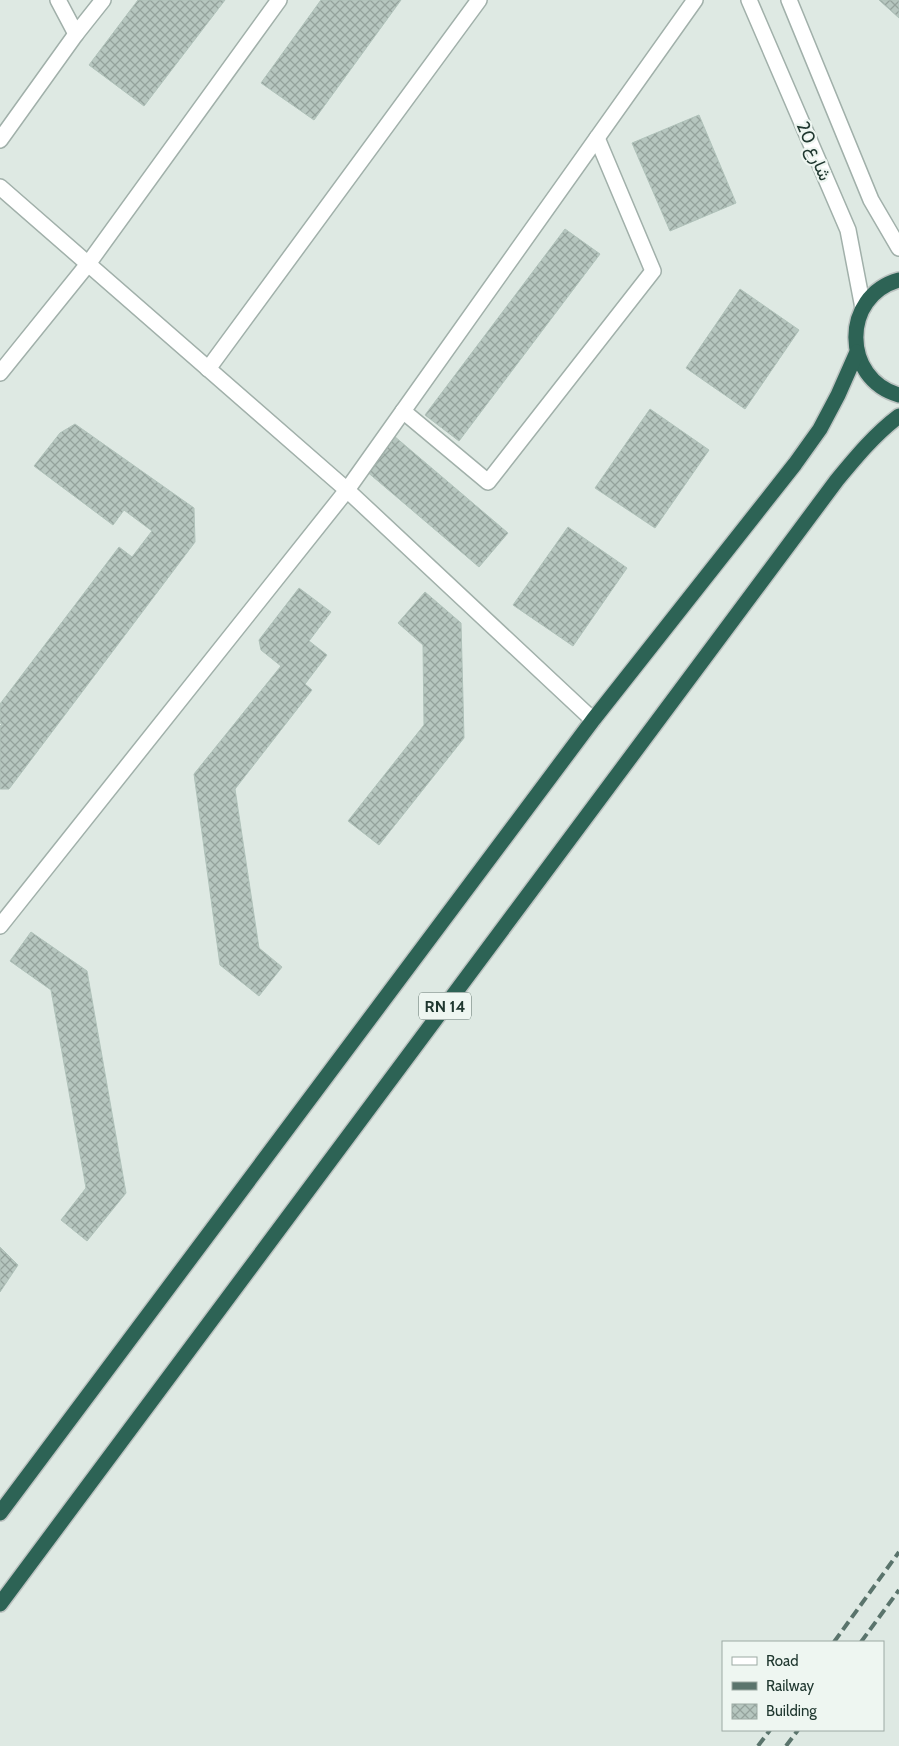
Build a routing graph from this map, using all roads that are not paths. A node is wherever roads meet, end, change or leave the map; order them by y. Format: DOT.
graph roads {
  1 [pos="58,0"];
  2 [pos="103,0"];
  3 [pos="279,0"];
  4 [pos="479,0"];
  5 [pos="695,0"];
  6 [pos="749,0"];
  7 [pos="789,0"];
  8 [pos="76,34"];
  9 [pos="597,138"];
  10 [pos="0,140"];
  11 [pos="0,187"];
  12 [pos="899,248"];
  13 [pos="88,264"];
  14 [pos="899,280"];
  15 [pos="863,308"];
  16 [pos="857,352"];
  17 [pos="208,369"];
  18 [pos="0,373"];
  19 [pos="899,395"];
  20 [pos="403,411"];
  21 [pos="899,416"];
  22 [pos="346,490"];
  23 [pos="593,720"];
  24 [pos="0,926"];
  25 [pos="0,1513"];
  26 [pos="0,1604"];
  1 -- 8 [label="street"];
  2 -- 8 [label="street"];
  3 -- 13 [label="street"];
  4 -- 17 [label="street"];
  5 -- 9 [label="street"];
  6 -- 15 [label="street, شارع 20"];
  7 -- 12 [label="street, شارع 20"];
  8 -- 10 [label="street"];
  9 -- 20 [label="street"];
  9 -- 20 [label="street"];
  11 -- 13 [label="street"];
  13 -- 17 [label="street"];
  13 -- 18 [label="street"];
  14 -- 15 [label="highway"];
  15 -- 16 [label="highway"];
  16 -- 19 [label="highway"];
  16 -- 23 [label="highway, RN 14"];
  17 -- 22 [label="street"];
  20 -- 22 [label="street"];
  21 -- 26 [label="highway, RN 14"];
  22 -- 23 [label="street"];
  22 -- 24 [label="street"];
  23 -- 25 [label="highway, RN 14"];
}
